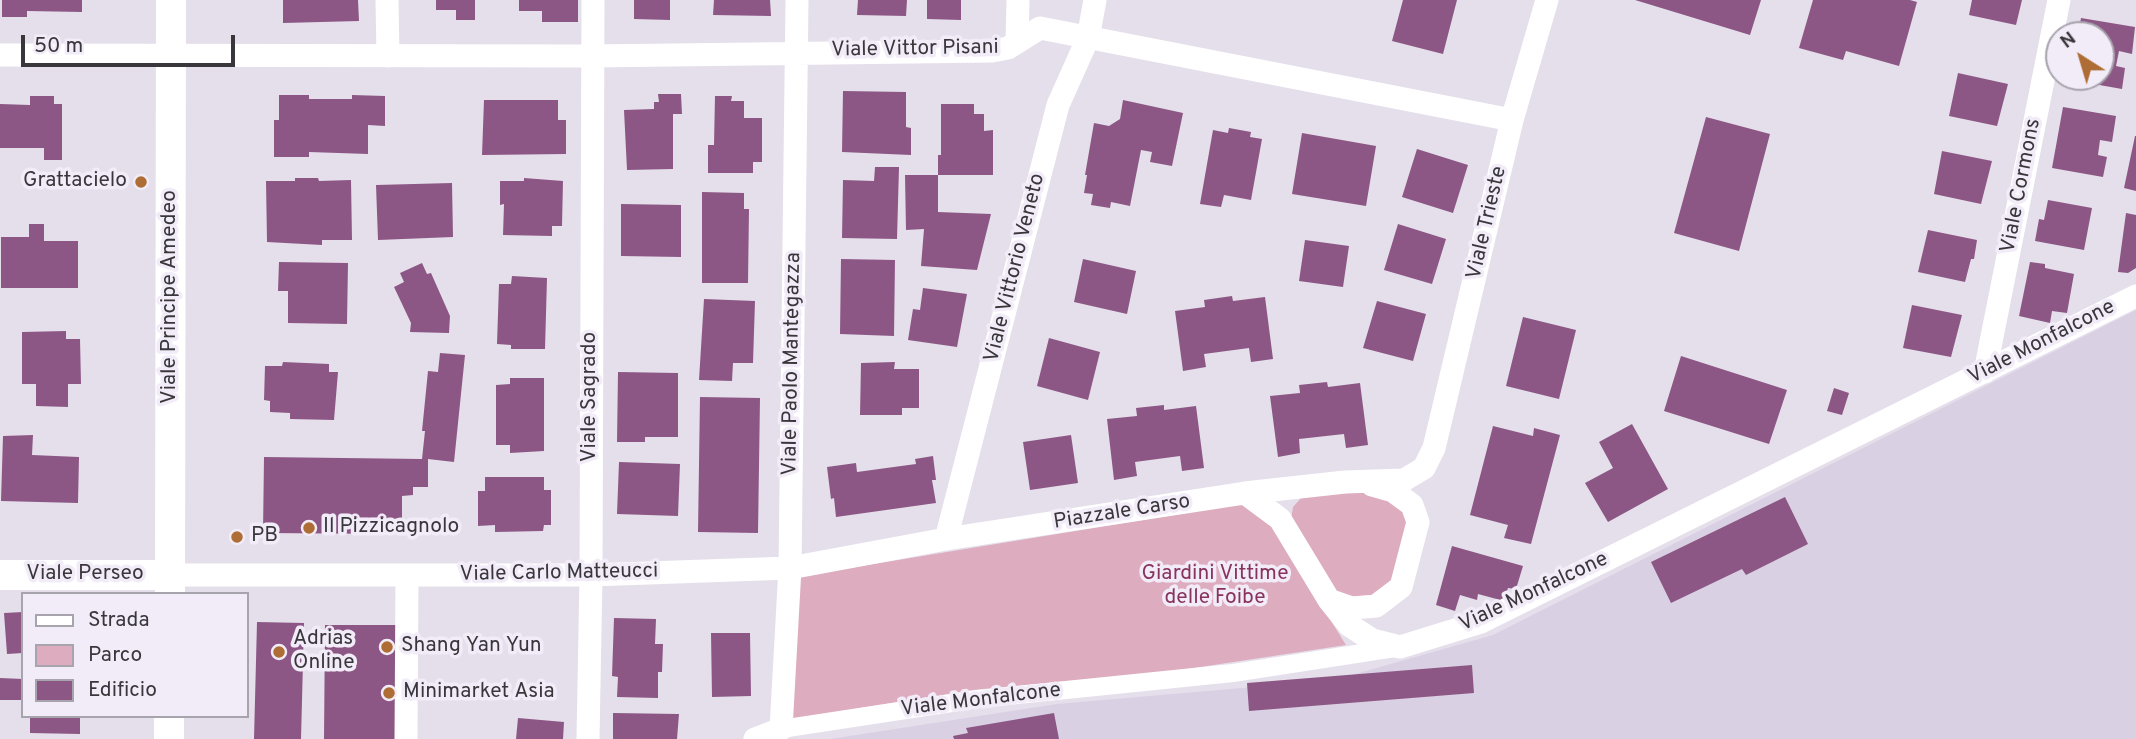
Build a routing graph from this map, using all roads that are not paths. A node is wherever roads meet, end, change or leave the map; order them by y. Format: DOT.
graph roads {
  1 [pos="172,0"];
  2 [pos="387,0"];
  3 [pos="593,0"];
  4 [pos="797,0"];
  5 [pos="1018,0"];
  6 [pos="1095,0"];
  7 [pos="1547,0"];
  8 [pos="2059,0"];
  9 [pos="1088,38"];
  10 [pos="1017,42"];
  11 [pos="797,53"];
  12 [pos="0,55"];
  13 [pos="592,55"];
  14 [pos="388,56"];
  15 [pos="172,57"];
  16 [pos="1512,120"];
  17 [pos="2136,296"];
  18 [pos="1985,372"];
  19 [pos="1434,447"];
  20 [pos="1361,481"];
  21 [pos="1298,488"];
  22 [pos="1245,493"];
  23 [pos="1280,519"];
  24 [pos="946,540"];
  25 [pos="790,568"];
  26 [pos="0,575"];
  27 [pos="591,575"];
  28 [pos="407,576"];
  29 [pos="170,584"];
  30 [pos="1329,600"];
  31 [pos="1400,647"];
  32 [pos="169,718"];
  33 [pos="781,729"];
  34 [pos="169,739"];
  35 [pos="406,739"];
  36 [pos="588,739"];
  37 [pos="755,739"];
  1 -- 15 [label="street, Viale Principe Amedeo"];
  2 -- 14 [label="street"];
  3 -- 13 [label="street, Viale Sagrado"];
  4 -- 11 [label="street, Viale Paolo Mantegazza"];
  5 -- 10 [label="street"];
  6 -- 9 [label="street, Viale Vittorio Veneto"];
  7 -- 16 [label="street, Viale Trieste"];
  8 -- 18 [label="street, Viale Cormons"];
  9 -- 10 [label="street, Viale Vittor Pisani"];
  9 -- 16 [label="street, Viale Vittor Pisani"];
  9 -- 24 [label="street, Viale Vittorio Veneto"];
  10 -- 11 [label="street, Viale Vittor Pisani"];
  11 -- 13 [label="street, Viale Vittor Pisani"];
  11 -- 25 [label="street, Viale Paolo Mantegazza"];
  12 -- 15 [label="street, Viale Vittor Pisani"];
  13 -- 14 [label="street, Viale Vittor Pisani"];
  13 -- 27 [label="street, Viale Sagrado"];
  14 -- 15 [label="street, Viale Vittor Pisani"];
  15 -- 29 [label="street, Viale Principe Amedeo"];
  16 -- 19 [label="street, Viale Trieste"];
  17 -- 18 [label="street, Viale Monfalcone"];
  18 -- 31 [label="street, Viale Monfalcone"];
  19 -- 20 [label="street, Piazzale Carso"];
  20 -- 21 [label="street, Piazzale Carso"];
  20 -- 30 [label="street, Piazzale Carso"];
  21 -- 22 [label="street, Piazzale Carso"];
  21 -- 23 [label="street"];
  22 -- 23 [label="street"];
  22 -- 24 [label="street, Piazzale Carso"];
  23 -- 30 [label="street"];
  24 -- 25 [label="street, Viale Carlo Matteucci"];
  25 -- 27 [label="street, Viale Carlo Matteucci"];
  25 -- 33 [label="street, Viale Paolo Mantegazza"];
  26 -- 29 [label="street, Viale Perseo"];
  27 -- 28 [label="street, Viale Carlo Matteucci"];
  27 -- 36 [label="street, Viale Sagrado"];
  28 -- 29 [label="street, Viale Carlo Matteucci"];
  28 -- 35 [label="street"];
  30 -- 31 [label="street"];
  31 -- 33 [label="street, Viale Monfalcone"];
  32 -- 34 [label="street"];
  33 -- 37 [label="street, Viale Monfalcone"];
}
